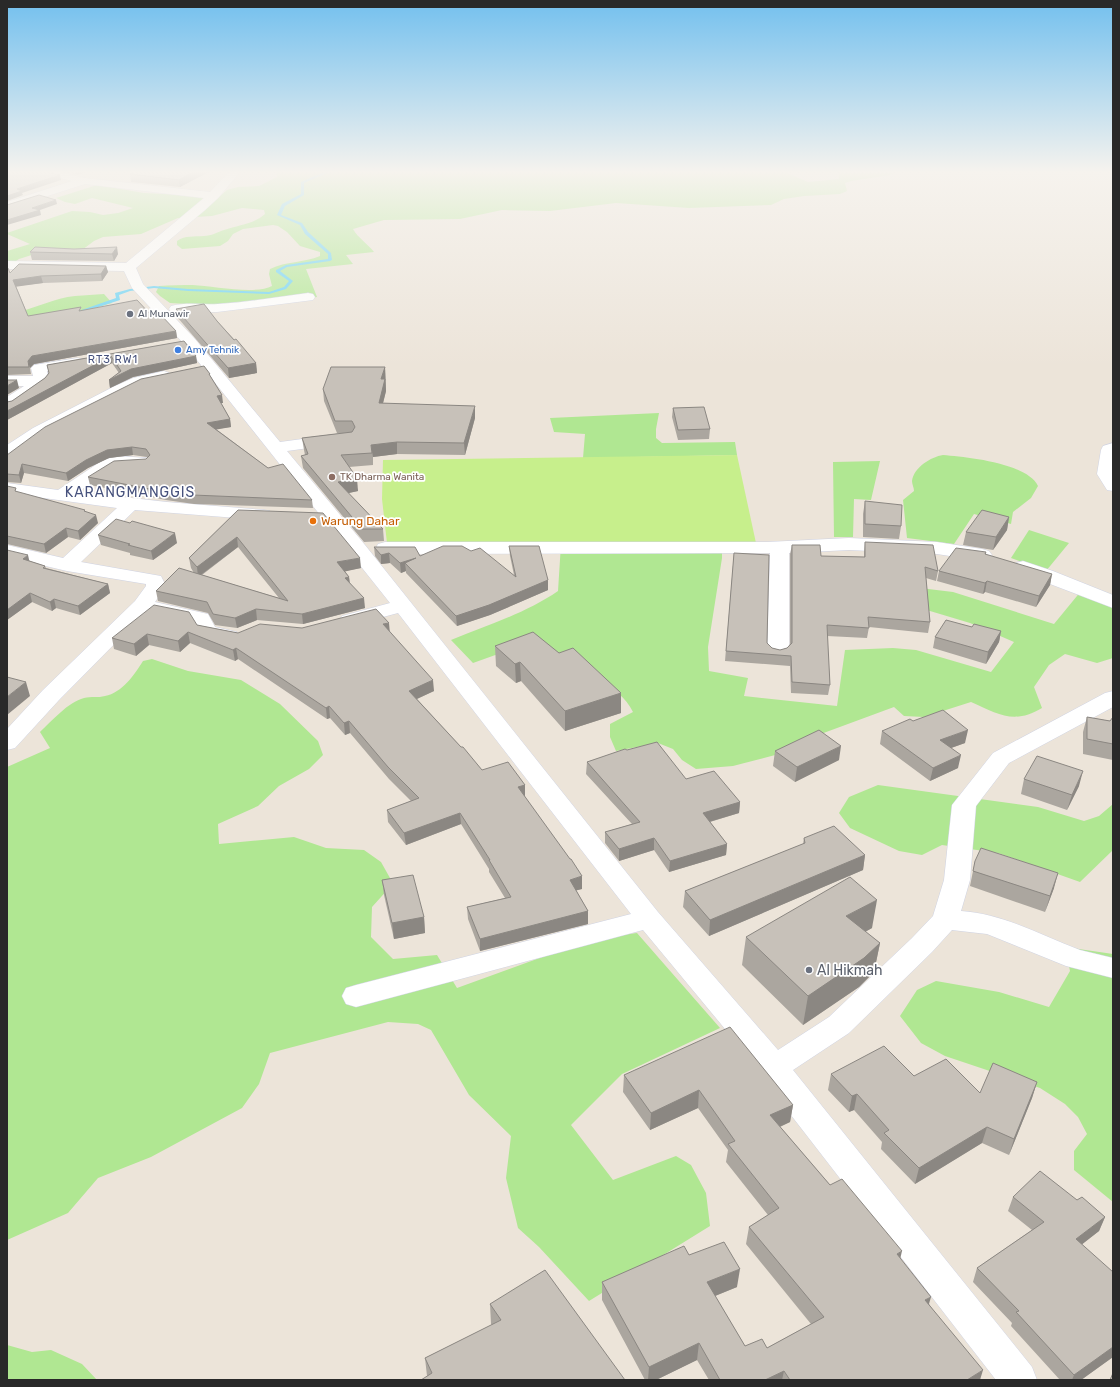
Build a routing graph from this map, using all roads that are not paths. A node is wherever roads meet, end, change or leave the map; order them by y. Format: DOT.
graph roads {
  1 [pos="166,237"];
  2 [pos="7,265"];
  3 [pos="129,267"];
  4 [pos="308,297"];
  5 [pos="174,332"];
  6 [pos="93,359"];
  7 [pos="194,370"];
  8 [pos="7,381"];
  9 [pos="41,381"];
  10 [pos="7,404"];
  11 [pos="347,438"];
  12 [pos="276,448"];
  13 [pos="1113,448"];
  14 [pos="7,453"];
  15 [pos="141,462"];
  16 [pos="1113,486"];
  17 [pos="7,488"];
  18 [pos="60,496"];
  19 [pos="132,503"];
  20 [pos="277,516"];
  21 [pos="780,547"];
  22 [pos="358,549"];
  23 [pos="7,551"];
  24 [pos="67,565"];
  25 [pos="1113,602"];
  26 [pos="142,605"];
  27 [pos="403,606"];
  28 [pos="334,624"];
  29 [pos="252,631"];
  30 [pos="778,653"];
  31 [pos="1113,698"];
  32 [pos="7,743"];
  33 [pos="649,919"];
  34 [pos="945,920"];
  35 [pos="1113,968"];
  36 [pos="356,996"];
  37 [pos="775,1067"];
  38 [pos="1019,1380"];
  1 -- 3 [label="street"];
  2 -- 3 [label="street"];
  3 -- 5 [label="street"];
  4 -- 5 [label="street"];
  5 -- 7 [label="street"];
  6 -- 9 [label="street"];
  7 -- 12 [label="street"];
  7 -- 14 [label="street"];
  8 -- 9 [label="street"];
  9 -- 10 [label="street"];
  11 -- 12 [label="street"];
  12 -- 22 [label="street"];
  13 -- 16 [label="street"];
  15 -- 18 [label="street"];
  17 -- 18 [label="street"];
  18 -- 19 [label="street"];
  19 -- 20 [label="street"];
  19 -- 24 [label="street"];
  21 -- 22 [label="street"];
  21 -- 25 [label="street"];
  21 -- 30 [label="street"];
  22 -- 27 [label="street"];
  23 -- 24 [label="street"];
  24 -- 26 [label="street"];
  26 -- 29 [label="street"];
  26 -- 32 [label="street"];
  27 -- 28 [label="street"];
  27 -- 33 [label="street"];
  31 -- 34 [label="street"];
  33 -- 36 [label="street"];
  33 -- 37 [label="street"];
  34 -- 35 [label="street"];
  34 -- 37 [label="street"];
  37 -- 38 [label="street"];
}
